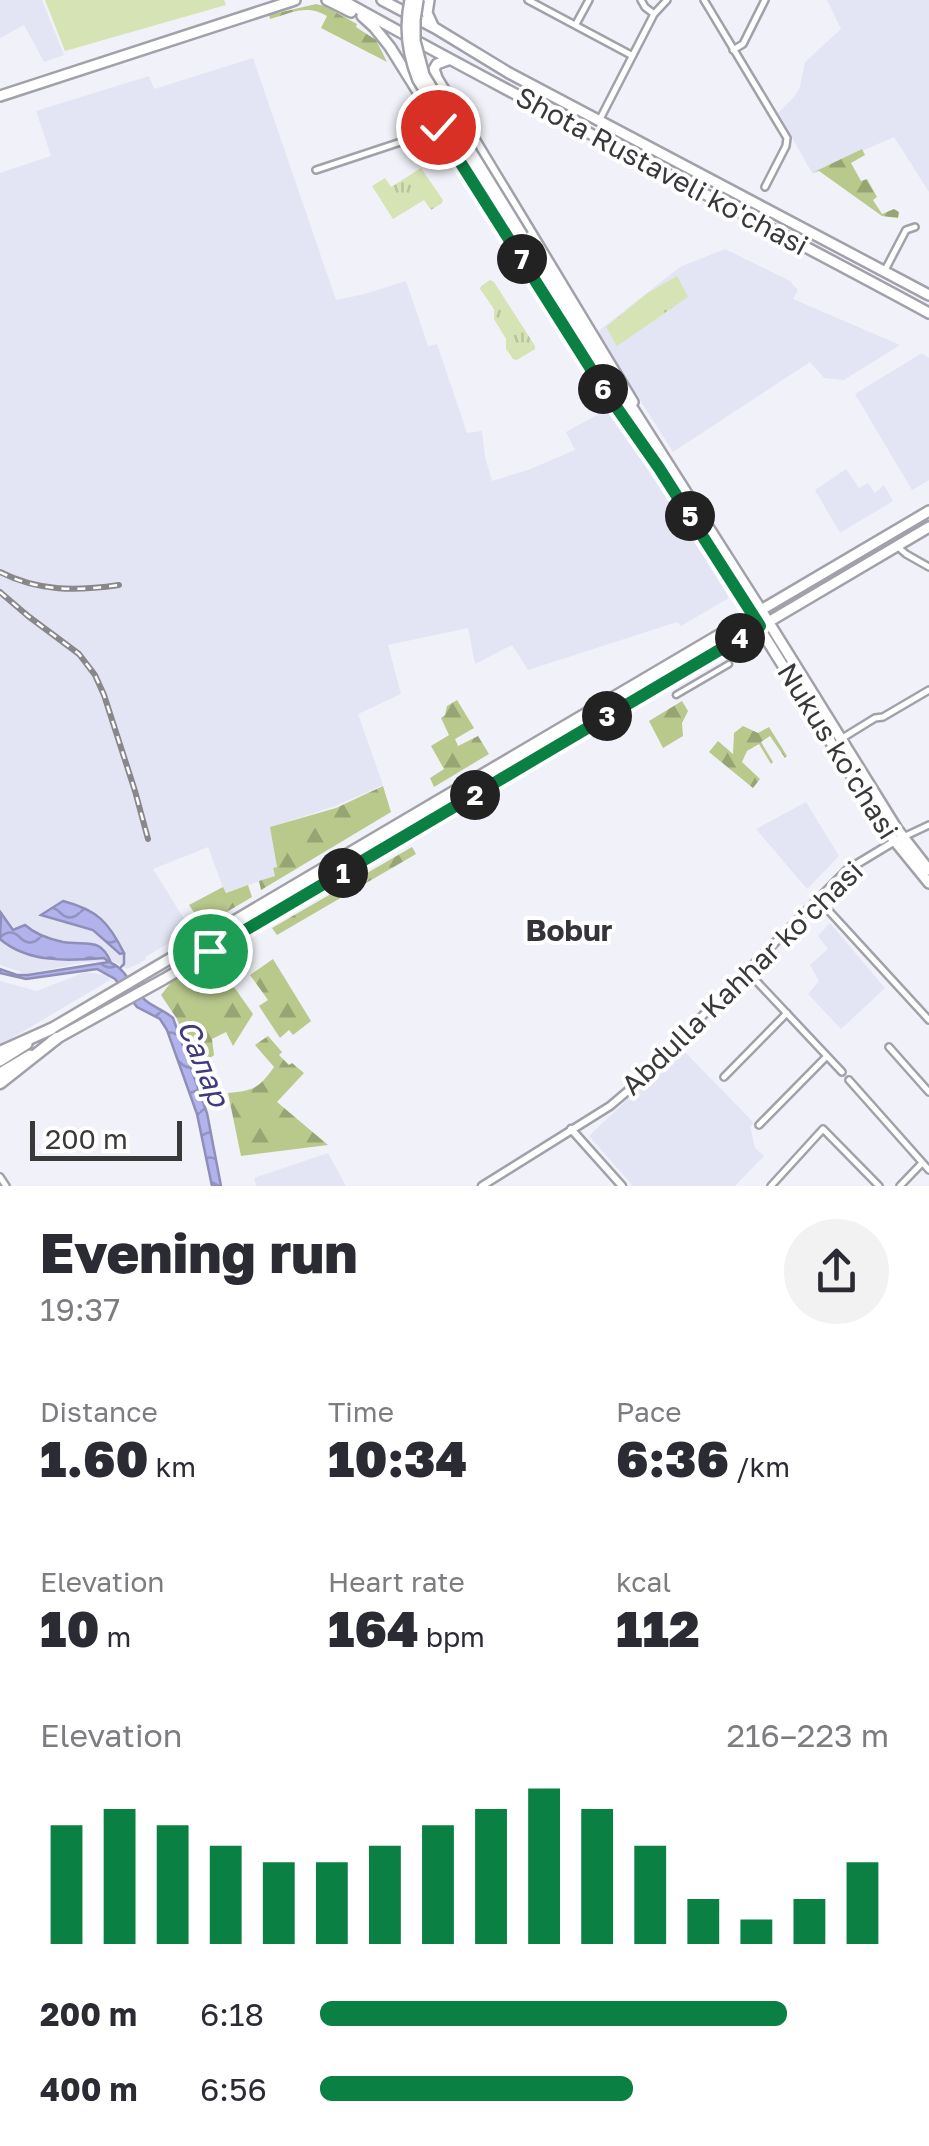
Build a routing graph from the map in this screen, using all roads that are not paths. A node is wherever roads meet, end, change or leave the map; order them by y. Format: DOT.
graph roads {
  1 [pos="280,0"];
  2 [pos="295,0"];
  3 [pos="326,0"];
  4 [pos="342,0"];
  5 [pos="382,0"];
  6 [pos="396,0"];
  7 [pos="410,0"];
  8 [pos="418,0"];
  9 [pos="429,0"];
  10 [pos="528,0"];
  11 [pos="589,0"];
  12 [pos="640,0"];
  13 [pos="667,0"];
  14 [pos="704,0"];
  15 [pos="765,0"];
  16 [pos="654,14"];
  17 [pos="366,20"];
  18 [pos="575,25"];
  19 [pos="435,28"];
  20 [pos="734,50"];
  21 [pos="632,56"];
  22 [pos="448,60"];
  23 [pos="43,80"];
  24 [pos="0,94"];
  25 [pos="450,100"];
  26 [pos="430,112"];
  27 [pos="599,120"];
  28 [pos="440,129"];
  29 [pos="316,170"];
  30 [pos="765,187"];
  31 [pos="915,226"];
  32 [pos="520,238"];
  33 [pos="884,272"];
  34 [pos="929,295"];
  35 [pos="929,314"];
  36 [pos="662,464"];
  37 [pos="929,511"];
  38 [pos="929,527"];
  39 [pos="897,546"];
  40 [pos="867,548"];
  41 [pos="874,559"];
  42 [pos="929,566"];
  43 [pos="757,612"];
  44 [pos="764,624"];
  45 [pos="728,664"];
  46 [pos="929,690"];
  47 [pos="676,695"];
  48 [pos="558,730"];
  49 [pos="842,739"];
  50 [pos="564,742"];
  51 [pos="929,824"];
  52 [pos="898,839"];
  53 [pos="929,870"];
  54 [pos="929,883"];
  55 [pos="818,899"];
  56 [pos="158,967"];
  57 [pos="746,970"];
  58 [pos="164,979"];
  59 [pos="787,1013"];
  60 [pos="929,1020"];
  61 [pos="54,1033"];
  62 [pos="889,1047"];
  63 [pos="0,1052"];
  64 [pos="828,1056"];
  65 [pos="0,1061"];
  66 [pos="842,1072"];
  67 [pos="0,1073"];
  68 [pos="724,1077"];
  69 [pos="848,1080"];
  70 [pos="0,1083"];
  71 [pos="929,1092"];
  72 [pos="759,1125"];
  73 [pos="571,1129"];
  74 [pos="922,1163"];
  75 [pos="929,1170"];
  76 [pos="0,1177"];
  77 [pos="774,1183"];
  78 [pos="6,1186"];
  79 [pos="482,1186"];
  80 [pos="622,1186"];
  81 [pos="784,1186"];
  82 [pos="879,1186"];
  83 [pos="900,1186"];
  1 -- 23 [label="main road"];
  2 -- 23 [label="main road"];
  3 -- 17 [label="main road"];
  4 -- 17 [label="main road"];
  4 -- 22 [label="main road, Shota Rustaveli ko'chasi"];
  5 -- 6 [label="main road"];
  5 -- 19 [label="main road, Shota Rustaveli ko'chasi"];
  7 -- 32 [label="main road, bridge"];
  8 -- 32 [label="main road, bridge"];
  9 -- 19 [label="main road"];
  10 -- 18 [label="street"];
  11 -- 18 [label="street"];
  12 -- 16 [label="street"];
  13 -- 16 [label="street"];
  14 -- 20 [label="street"];
  15 -- 20 [label="street"];
  16 -- 21 [label="street"];
  17 -- 26 [label="main road"];
  18 -- 21 [label="street"];
  19 -- 27 [label="main road, Shota Rustaveli ko'chasi"];
  20 -- 30 [label="street"];
  21 -- 27 [label="street"];
  22 -- 25 [label="main road"];
  22 -- 35 [label="main road, Shota Rustaveli ko'chasi"];
  23 -- 24 [label="main road"];
  25 -- 26 [label="main road"];
  25 -- 36 [label="main road"];
  26 -- 28 [label="main road"];
  27 -- 33 [label="main road, Shota Rustaveli ko'chasi"];
  28 -- 29 [label="street"];
  28 -- 36 [label="main road"];
  31 -- 33 [label="street"];
  32 -- 36 [label="main road"];
  33 -- 34 [label="main road, Shota Rustaveli ko'chasi"];
  36 -- 43 [label="main road, Nukus ko'chasi"];
  37 -- 40 [label="main road"];
  38 -- 39 [label="main road"];
  39 -- 41 [label="main road"];
  39 -- 42 [label="street"];
  40 -- 41 [label="main road"];
  40 -- 43 [label="main road"];
  41 -- 44 [label="main road"];
  43 -- 44 [label="main road, Nukus ko'chasi"];
  43 -- 48 [label="main road"];
  44 -- 49 [label="main road, Nukus ko'chasi"];
  44 -- 50 [label="main road"];
  44 -- 52 [label="main road, Nukus ko'chasi"];
  45 -- 47 [label="street"];
  46 -- 49 [label="street"];
  48 -- 50 [label="main road"];
  48 -- 56 [label="main road"];
  49 -- 52 [label="main road, Nukus ko'chasi"];
  50 -- 58 [label="main road"];
  51 -- 52 [label="street"];
  52 -- 53 [label="main road, Nukus ko'chasi"];
  52 -- 54 [label="main road, Nukus ko'chasi"];
  52 -- 55 [label="street, Abdulla Kahhar ko'chasi"];
  55 -- 57 [label="street, Abdulla Kahhar ko'chasi"];
  55 -- 60 [label="street"];
  56 -- 58 [label="main road"];
  56 -- 61 [label="main road"];
  57 -- 59 [label="street"];
  57 -- 73 [label="street, Abdulla Kahhar ko'chasi"];
  58 -- 61 [label="main road"];
  59 -- 64 [label="street"];
  59 -- 68 [label="street"];
  61 -- 63 [label="highway"];
  61 -- 65 [label="main road"];
  61 -- 67 [label="main road"];
  61 -- 70 [label="highway"];
  62 -- 71 [label="street"];
  64 -- 66 [label="street"];
  64 -- 72 [label="street"];
  69 -- 74 [label="street"];
  73 -- 79 [label="street, Abdulla Kahhar ko'chasi"];
  73 -- 80 [label="street"];
  74 -- 75 [label="street"];
  74 -- 83 [label="street"];
  76 -- 78 [label="street"];
  77 -- 81 [label="street"];
  77 -- 82 [label="street"];
}
